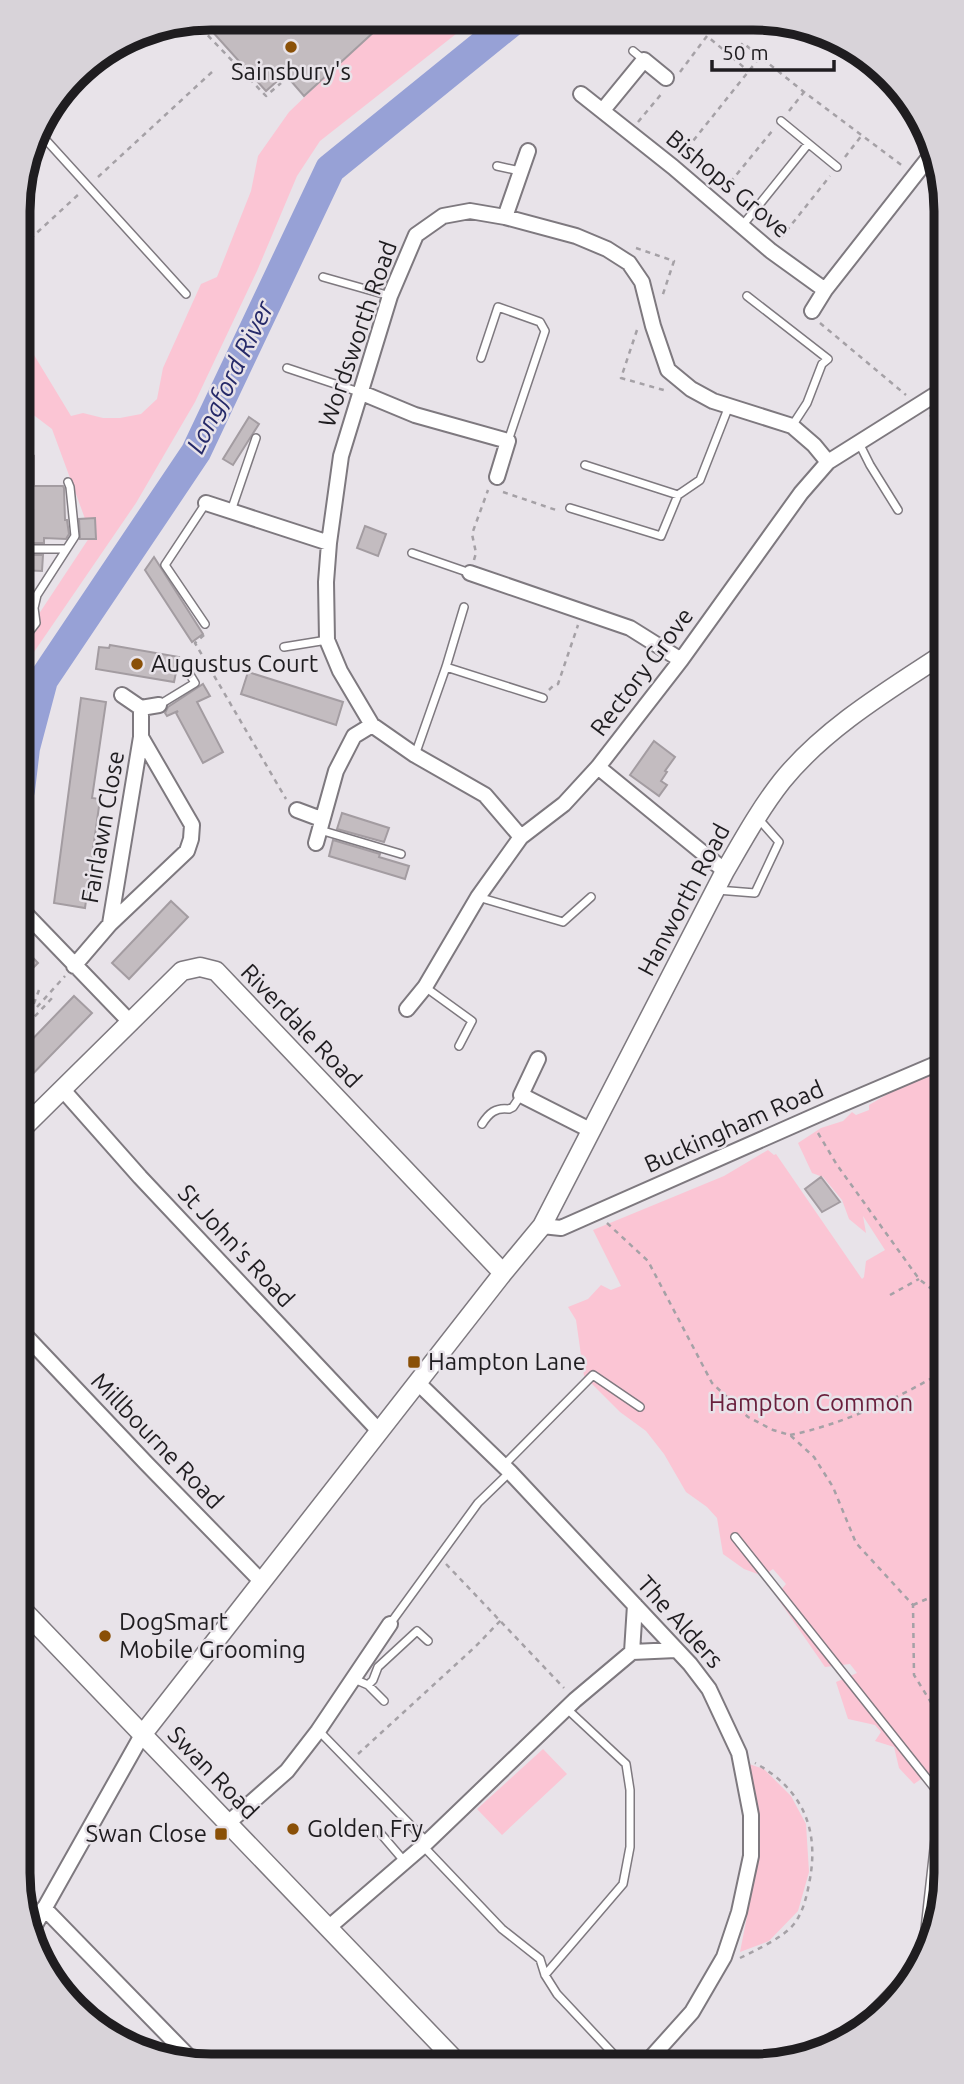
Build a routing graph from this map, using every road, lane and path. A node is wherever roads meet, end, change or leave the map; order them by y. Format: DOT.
graph roads {
  1 [pos="203,30"];
  2 [pos="732,57"];
  3 [pos="760,57"];
  4 [pos="748,71"];
  5 [pos="212,72"];
  6 [pos="669,80"];
  7 [pos="281,83"];
  8 [pos="804,92"];
  9 [pos="581,94"];
  10 [pos="603,110"];
  11 [pos="781,121"];
  12 [pos="630,132"];
  13 [pos="862,135"];
  14 [pos="45,139"];
  15 [pos="808,144"];
  16 [pos="528,151"];
  17 [pos="927,160"];
  18 [pos="497,166"];
  19 [pos="673,167"];
  20 [pos="837,167"];
  21 [pos="520,171"];
  22 [pos="915,175"];
  23 [pos="95,180"];
  24 [pos="82,192"];
  25 [pos="713,202"];
  26 [pos="505,217"];
  27 [pos="742,226"];
  28 [pos="30,239"];
  29 [pos="771,251"];
  30 [pos="323,277"];
  31 [pos="825,290"];
  32 [pos="187,294"];
  33 [pos="390,296"];
  34 [pos="747,296"];
  35 [pos="812,311"];
  36 [pos="481,358"];
  37 [pos="287,368"];
  38 [pos="362,393"];
  39 [pos="934,395"];
  40 [pos="916,404"];
  41 [pos="730,405"];
  42 [pos="934,418"];
  43 [pos="792,426"];
  44 [pos="256,438"];
  45 [pos="508,441"];
  46 [pos="859,442"];
  47 [pos="828,461"];
  48 [pos="585,465"];
  49 [pos="495,476"];
  50 [pos="68,482"];
  51 [pos="678,495"];
  52 [pos="206,503"];
  53 [pos="570,508"];
  54 [pos="898,510"];
  55 [pos="231,512"];
  56 [pos="329,543"];
  57 [pos="30,549"];
  58 [pos="66,550"];
  59 [pos="412,552"];
  60 [pos="470,573"];
  61 [pos="464,607"];
  62 [pos="582,612"];
  63 [pos="205,624"];
  64 [pos="30,631"];
  65 [pos="327,640"];
  66 [pos="284,647"];
  67 [pos="681,660"];
  68 [pos="934,660"];
  69 [pos="446,667"];
  70 [pos="189,673"];
  71 [pos="122,695"];
  72 [pos="543,698"];
  73 [pos="159,705"];
  74 [pos="141,708"];
  75 [pos="372,725"];
  76 [pos="141,737"];
  77 [pos="415,754"];
  78 [pos="598,767"];
  79 [pos="297,810"];
  80 [pos="757,817"];
  81 [pos="319,831"];
  82 [pos="521,837"];
  83 [pos="401,853"];
  84 [pos="725,871"];
  85 [pos="715,890"];
  86 [pos="478,897"];
  87 [pos="591,897"];
  88 [pos="30,919"];
  89 [pos="110,924"];
  90 [pos="74,966"];
  91 [pos="425,987"];
  92 [pos="39,990"];
  93 [pos="54,996"];
  94 [pos="35,1007"];
  95 [pos="407,1009"];
  96 [pos="30,1011"];
  97 [pos="40,1012"];
  98 [pos="30,1022"];
  99 [pos="131,1023"];
  100 [pos="458,1045"];
  101 [pos="538,1059"];
  102 [pos="934,1065"];
  103 [pos="64,1090"];
  104 [pos="521,1095"];
  105 [pos="810,1119"];
  106 [pos="30,1122"];
  107 [pos="482,1124"];
  108 [pos="592,1132"];
  109 [pos="595,1212"];
  110 [pos="542,1226"];
  111 [pos="503,1273"];
  112 [pos="919,1279"];
  113 [pos="934,1291"];
  114 [pos="890,1295"];
  115 [pos="30,1340"];
  116 [pos="934,1377"];
  117 [pos="418,1383"];
  118 [pos="640,1407"];
  119 [pos="379,1431"];
  120 [pos="790,1436"];
  121 [pos="507,1469"];
  122 [pos="735,1537"];
  123 [pos="439,1556"];
  124 [pos="261,1581"];
  125 [pos="934,1596"];
  126 [pos="635,1605"];
  127 [pos="913,1605"];
  128 [pos="30,1617"];
  129 [pos="501,1620"];
  130 [pos="390,1624"];
  131 [pos="428,1641"];
  132 [pos="676,1650"];
  133 [pos="632,1652"];
  134 [pos="353,1679"];
  135 [pos="368,1685"];
  136 [pos="384,1701"];
  137 [pos="571,1704"];
  138 [pos="934,1706"];
  139 [pos="318,1731"];
  140 [pos="142,1735"];
  141 [pos="739,1754"];
  142 [pos="349,1763"];
  143 [pos="934,1787"];
  144 [pos="228,1823"];
  145 [pos="375,1827"];
  146 [pos="425,1844"];
  147 [pos="934,1849"];
  148 [pos="405,1862"];
  149 [pos="44,1908"];
  150 [pos="37,1922"];
  151 [pos="328,1928"];
  152 [pos="925,1932"];
  153 [pos="724,1957"];
  154 [pos="545,1975"];
  155 [pos="185,2053"];
  156 [pos="448,2054"];
  157 [pos="613,2054"];
  158 [pos="654,2054"];
  1 -- 7 [label="path"];
  2 -- 3 [label="path"];
  2 -- 4 [label="path"];
  2 -- 6 [label="path"];
  3 -- 4 [label="path"];
  3 -- 8 [label="path"];
  4 -- 19 [label="path"];
  5 -- 23 [label="path"];
  6 -- 10 [label="street"];
  6 -- 12 [label="path"];
  8 -- 11 [label="path"];
  8 -- 13 [label="path"];
  9 -- 10 [label="street, Bishops Grove"];
  10 -- 12 [label="street, Bishops Grove"];
  11 -- 15 [label="lane"];
  11 -- 25 [label="path"];
  12 -- 19 [label="street, Bishops Grove"];
  13 -- 20 [label="path"];
  13 -- 22 [label="path"];
  14 -- 32 [label="lane"];
  15 -- 20 [label="lane"];
  15 -- 27 [label="lane"];
  16 -- 21 [label="street"];
  17 -- 22 [label="street"];
  18 -- 21 [label="lane"];
  19 -- 25 [label="street, Bishops Grove"];
  20 -- 29 [label="path"];
  21 -- 26 [label="street"];
  22 -- 31 [label="street"];
  24 -- 28 [label="path"];
  25 -- 27 [label="street, Bishops Grove"];
  26 -- 33 [label="street, Wordsworth Road"];
  26 -- 41 [label="street, Wordsworth Road"];
  27 -- 29 [label="street, Bishops Grove"];
  29 -- 31 [label="street, Bishops Grove"];
  30 -- 33 [label="lane"];
  31 -- 35 [label="street"];
  33 -- 38 [label="street, Wordsworth Road"];
  34 -- 43 [label="lane"];
  35 -- 40 [label="path"];
  36 -- 45 [label="lane"];
  37 -- 38 [label="lane"];
  38 -- 45 [label="street"];
  38 -- 56 [label="street, Wordsworth Road"];
  39 -- 40 [label="street, Rectory Grove"];
  40 -- 42 [label="path"];
  40 -- 46 [label="street, Rectory Grove"];
  41 -- 43 [label="street, Wordsworth Road"];
  41 -- 51 [label="lane"];
  43 -- 47 [label="street, Wordsworth Road"];
  44 -- 55 [label="lane"];
  45 -- 49 [label="street"];
  46 -- 47 [label="street, Rectory Grove"];
  46 -- 54 [label="lane"];
  47 -- 67 [label="street, Rectory Grove"];
  48 -- 51 [label="lane"];
  49 -- 53 [label="path"];
  49 -- 60 [label="path"];
  50 -- 58 [label="lane"];
  51 -- 53 [label="lane"];
  52 -- 55 [label="street"];
  52 -- 63 [label="lane"];
  55 -- 56 [label="street"];
  56 -- 65 [label="street, Wordsworth Road"];
  57 -- 58 [label="lane"];
  58 -- 64 [label="lane"];
  59 -- 60 [label="lane"];
  60 -- 62 [label="street"];
  61 -- 69 [label="lane"];
  62 -- 67 [label="street"];
  62 -- 72 [label="path"];
  63 -- 79 [label="path"];
  65 -- 66 [label="lane"];
  65 -- 75 [label="street, Wordsworth Road"];
  67 -- 78 [label="street, Rectory Grove"];
  68 -- 80 [label="street, Hanworth Road"];
  69 -- 72 [label="lane"];
  69 -- 77 [label="lane"];
  70 -- 73 [label="lane"];
  71 -- 74 [label="street"];
  73 -- 74 [label="street"];
  74 -- 76 [label="street, Fairlawn Close"];
  75 -- 77 [label="street, Wordsworth Road"];
  75 -- 81 [label="street"];
  76 -- 89 [label="street, Fairlawn Close"];
  76 -- 89 [label="street, Fairlawn Close"];
  77 -- 82 [label="street, Wordsworth Road"];
  78 -- 82 [label="street, Rectory Grove"];
  78 -- 84 [label="street"];
  79 -- 81 [label="street"];
  80 -- 84 [label="street, Hanworth Road"];
  80 -- 85 [label="lane"];
  81 -- 83 [label="lane"];
  82 -- 86 [label="street, Rectory Grove"];
  84 -- 85 [label="street, Hanworth Road"];
  85 -- 108 [label="street, Hanworth Road"];
  86 -- 87 [label="lane"];
  86 -- 91 [label="street, Rectory Grove"];
  88 -- 90 [label="street"];
  89 -- 90 [label="street, Fairlawn Close"];
  90 -- 94 [label="path"];
  90 -- 99 [label="street"];
  91 -- 95 [label="street, Rectory Grove"];
  91 -- 100 [label="lane"];
  92 -- 94 [label="path"];
  93 -- 97 [label="path"];
  94 -- 96 [label="path"];
  94 -- 97 [label="path"];
  97 -- 98 [label="path"];
  99 -- 103 [label="street, Riverdale Road"];
  99 -- 111 [label="street, Riverdale Road"];
  101 -- 104 [label="street"];
  102 -- 105 [label="street, Buckingham Road"];
  103 -- 106 [label="street, Riverdale Road"];
  103 -- 119 [label="street, St John's Road"];
  104 -- 107 [label="lane"];
  104 -- 108 [label="street"];
  105 -- 109 [label="street, Buckingham Road"];
  105 -- 112 [label="path"];
  108 -- 110 [label="street, Hanworth Road"];
  109 -- 110 [label="street, Buckingham Road"];
  109 -- 120 [label="path"];
  110 -- 111 [label="street"];
  111 -- 117 [label="street"];
  112 -- 113 [label="path"];
  112 -- 114 [label="path"];
  115 -- 124 [label="street, Millbourne Road"];
  116 -- 120 [label="path"];
  117 -- 119 [label="street"];
  117 -- 121 [label="street, The Alders"];
  118 -- 121 [label="lane"];
  119 -- 124 [label="street"];
  120 -- 127 [label="path"];
  121 -- 123 [label="lane"];
  121 -- 126 [label="street, The Alders"];
  122 -- 143 [label="lane"];
  123 -- 129 [label="path"];
  123 -- 130 [label="lane"];
  124 -- 140 [label="street"];
  125 -- 127 [label="path"];
  126 -- 132 [label="street, The Alders"];
  126 -- 133 [label="street"];
  127 -- 138 [label="path"];
  128 -- 140 [label="street, Swan Road"];
  129 -- 137 [label="path"];
  129 -- 142 [label="path"];
  130 -- 134 [label="street"];
  131 -- 135 [label="lane"];
  132 -- 133 [label="street"];
  132 -- 141 [label="street, The Alders"];
  133 -- 137 [label="street"];
  134 -- 135 [label="lane"];
  134 -- 139 [label="street"];
  135 -- 136 [label="lane"];
  137 -- 146 [label="street"];
  137 -- 154 [label="lane"];
  139 -- 142 [label="lane"];
  139 -- 144 [label="street"];
  140 -- 144 [label="street, Swan Road"];
  140 -- 149 [label="street"];
  141 -- 153 [label="street, The Alders"];
  141 -- 153 [label="path"];
  142 -- 146 [label="lane"];
  144 -- 151 [label="street, Swan Road"];
  145 -- 148 [label="lane"];
  146 -- 148 [label="street"];
  146 -- 154 [label="lane"];
  147 -- 152 [label="lane"];
  148 -- 151 [label="street"];
  149 -- 150 [label="street"];
  149 -- 155 [label="street"];
  151 -- 156 [label="street, Swan Road"];
  153 -- 158 [label="street, The Alders"];
  154 -- 157 [label="lane"];
}
